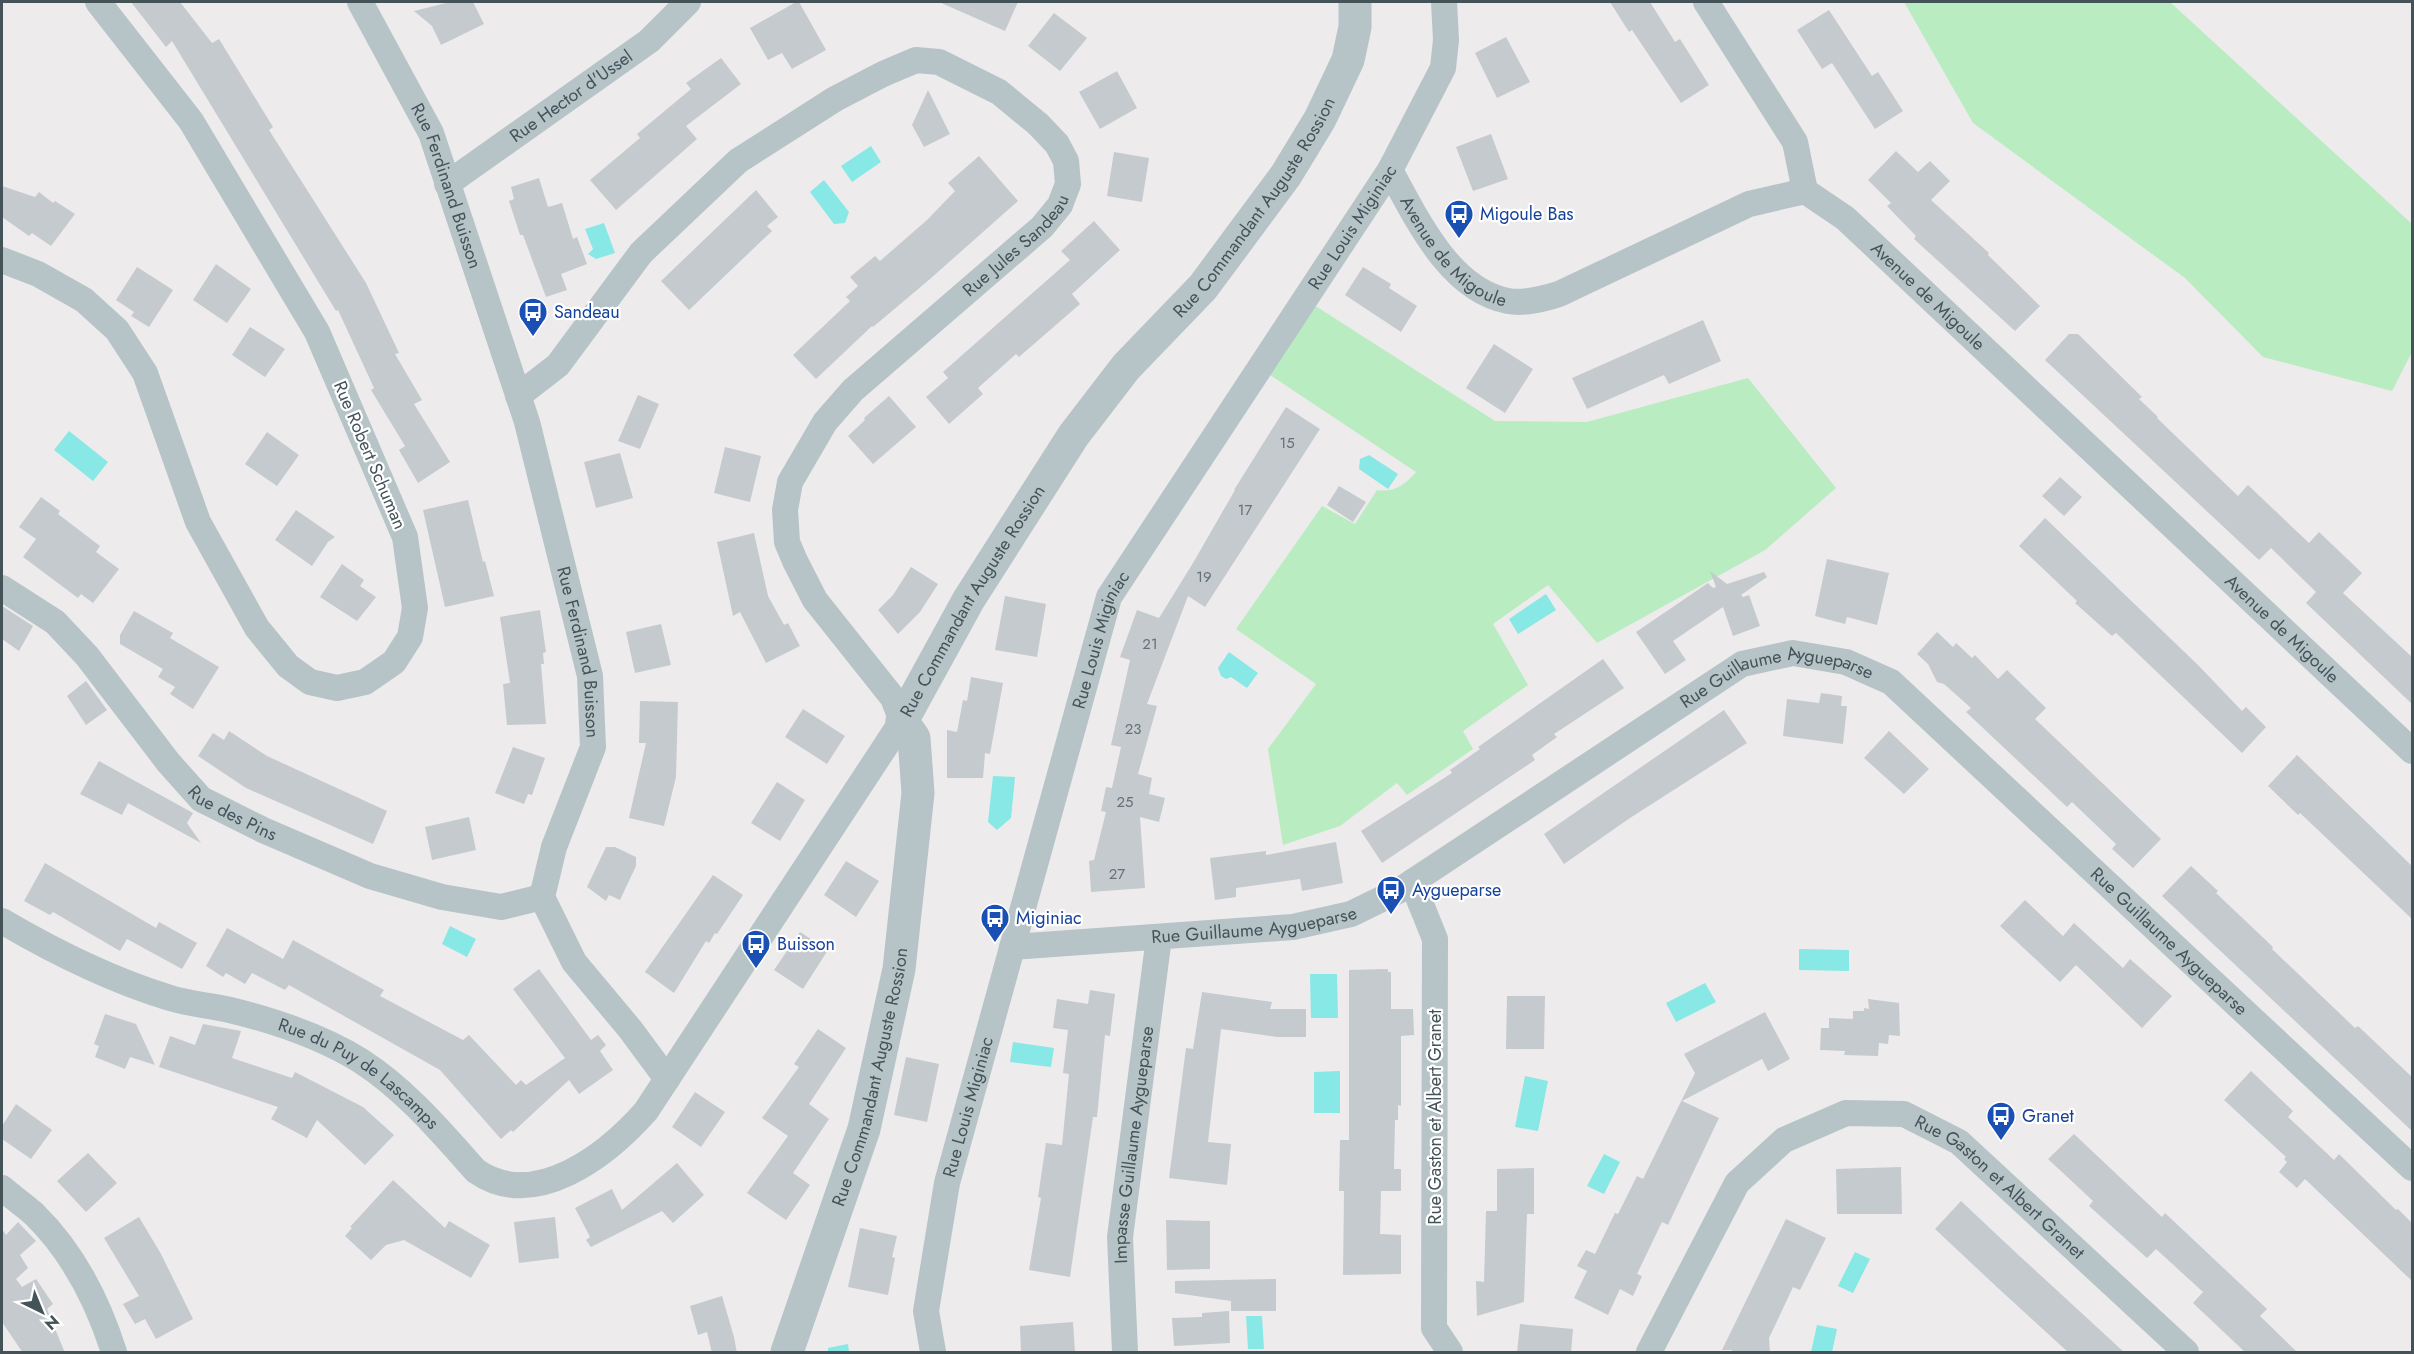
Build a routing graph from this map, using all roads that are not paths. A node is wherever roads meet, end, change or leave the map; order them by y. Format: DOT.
graph roads {
  1 [pos="98,2"];
  2 [pos="360,2"];
  3 [pos="688,2"];
  4 [pos="1355,2"];
  5 [pos="1444,2"];
  6 [pos="1706,2"];
  7 [pos="1390,170"];
  8 [pos="447,184"];
  9 [pos="1805,191"];
  10 [pos="2,260"];
  11 [pos="518,396"];
  12 [pos="2,588"];
  13 [pos="902,721"];
  14 [pos="2412,751"];
  15 [pos="1412,882"];
  16 [pos="542,897"];
  17 [pos="2,921"];
  18 [pos="1159,937"];
  19 [pos="1012,948"];
  20 [pos="667,1079"];
  21 [pos="2412,1168"];
  22 [pos="2,1188"];
  23 [pos="114,1353"];
  24 [pos="787,1353"];
  25 [pos="933,1353"];
  26 [pos="1125,1353"];
  27 [pos="1450,1353"];
  28 [pos="1648,1353"];
  29 [pos="2186,1353"];
  1 -- 10 [label="street, Rue Robert Schuman"];
  2 -- 8 [label="street, Rue Ferdinand Buisson"];
  3 -- 8 [label="street, Rue Hector d'Ussel"];
  4 -- 13 [label="street, Rue Commandant Auguste Rossion"];
  5 -- 7 [label="street, Rue Louis Miginiac"];
  6 -- 9 [label="street"];
  7 -- 9 [label="street, Avenue de Migoule"];
  7 -- 19 [label="street, Rue Louis Miginiac"];
  8 -- 11 [label="street, Rue Ferdinand Buisson"];
  9 -- 14 [label="street, Avenue de Migoule"];
  11 -- 13 [label="street, Rue Jules Sandeau"];
  11 -- 16 [label="street, Rue Ferdinand Buisson"];
  12 -- 16 [label="street, Rue des Pins"];
  13 -- 20 [label="street"];
  13 -- 24 [label="street, Rue Commandant Auguste Rossion"];
  15 -- 18 [label="street, Rue Guillaume Aygueparse"];
  15 -- 21 [label="street, Rue Guillaume Aygueparse"];
  15 -- 27 [label="street, Rue Gaston et Albert Granet"];
  16 -- 20 [label="street"];
  17 -- 20 [label="street, Rue du Puy de Lascamps"];
  18 -- 19 [label="street, Rue Guillaume Aygueparse"];
  18 -- 26 [label="street, Impasse Guillaume Aygueparse"];
  19 -- 25 [label="street, Rue Louis Miginiac"];
  22 -- 23 [label="street"];
  28 -- 29 [label="street, Rue Gaston et Albert Granet"];
}
